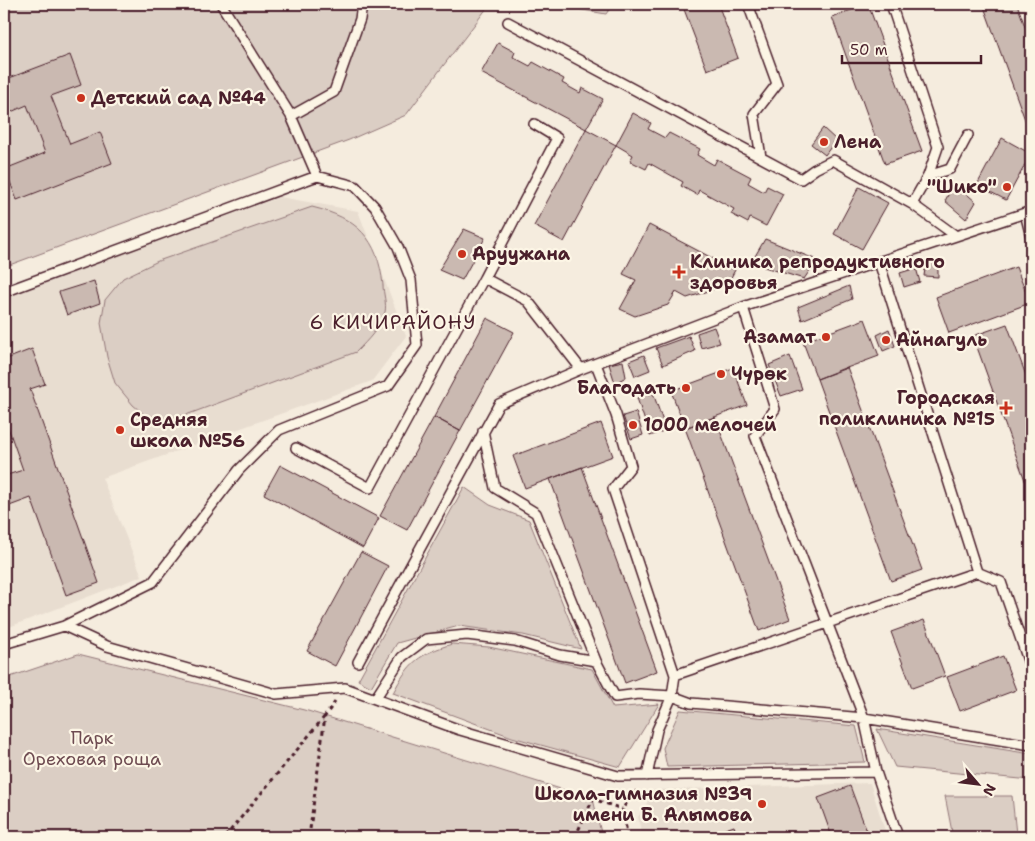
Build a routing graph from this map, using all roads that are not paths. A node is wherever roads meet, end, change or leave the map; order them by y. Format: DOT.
graph roads {
  1 [pos="221,4"];
  2 [pos="362,4"];
  3 [pos="748,4"];
  4 [pos="891,4"];
  5 [pos="508,22"];
  6 [pos="291,116"];
  7 [pos="534,124"];
  8 [pos="968,135"];
  9 [pos="761,157"];
  10 [pos="317,176"];
  11 [pos="928,176"];
  12 [pos="912,204"];
  13 [pos="1028,212"];
  14 [pos="956,236"];
  15 [pos="1031,237"];
  16 [pos="878,262"];
  17 [pos="484,278"];
  18 [pos="4,292"];
  19 [pos="743,308"];
  20 [pos="596,364"];
  21 [pos="581,369"];
  22 [pos="483,431"];
  23 [pos="296,448"];
  24 [pos="977,572"];
  25 [pos="827,625"];
  26 [pos="64,626"];
  27 [pos="4,644"];
  28 [pos="596,661"];
  29 [pos="358,662"];
  30 [pos="1031,669"];
  31 [pos="675,675"];
  32 [pos="672,696"];
  33 [pos="375,699"];
  34 [pos="864,718"];
  35 [pos="1031,745"];
  36 [pos="876,772"];
  37 [pos="647,776"];
  38 [pos="898,837"];
  1 -- 6 [label="lane"];
  2 -- 6 [label="lane"];
  3 -- 9 [label="lane"];
  4 -- 11 [label="lane"];
  5 -- 9 [label="lane"];
  6 -- 10 [label="lane"];
  7 -- 17 [label="lane"];
  8 -- 11 [label="lane"];
  9 -- 12 [label="lane"];
  10 -- 18 [label="lane"];
  10 -- 26 [label="lane"];
  11 -- 12 [label="lane"];
  12 -- 14 [label="lane"];
  13 -- 14 [label="lane"];
  13 -- 15 [label="lane"];
  14 -- 16 [label="lane"];
  16 -- 19 [label="lane"];
  16 -- 24 [label="lane"];
  17 -- 21 [label="lane"];
  17 -- 23 [label="lane"];
  19 -- 20 [label="lane"];
  19 -- 25 [label="lane"];
  20 -- 21 [label="lane"];
  20 -- 31 [label="lane"];
  21 -- 22 [label="lane"];
  22 -- 28 [label="lane"];
  22 -- 29 [label="lane"];
  24 -- 25 [label="lane"];
  24 -- 30 [label="lane"];
  25 -- 31 [label="lane"];
  25 -- 34 [label="lane"];
  26 -- 27 [label="lane"];
  26 -- 33 [label="lane"];
  28 -- 32 [label="lane"];
  28 -- 33 [label="lane"];
  31 -- 32 [label="lane"];
  32 -- 34 [label="lane"];
  32 -- 37 [label="lane"];
  33 -- 37 [label="lane"];
  34 -- 35 [label="lane"];
  34 -- 36 [label="lane"];
  36 -- 37 [label="lane"];
  36 -- 38 [label="lane"];
}
